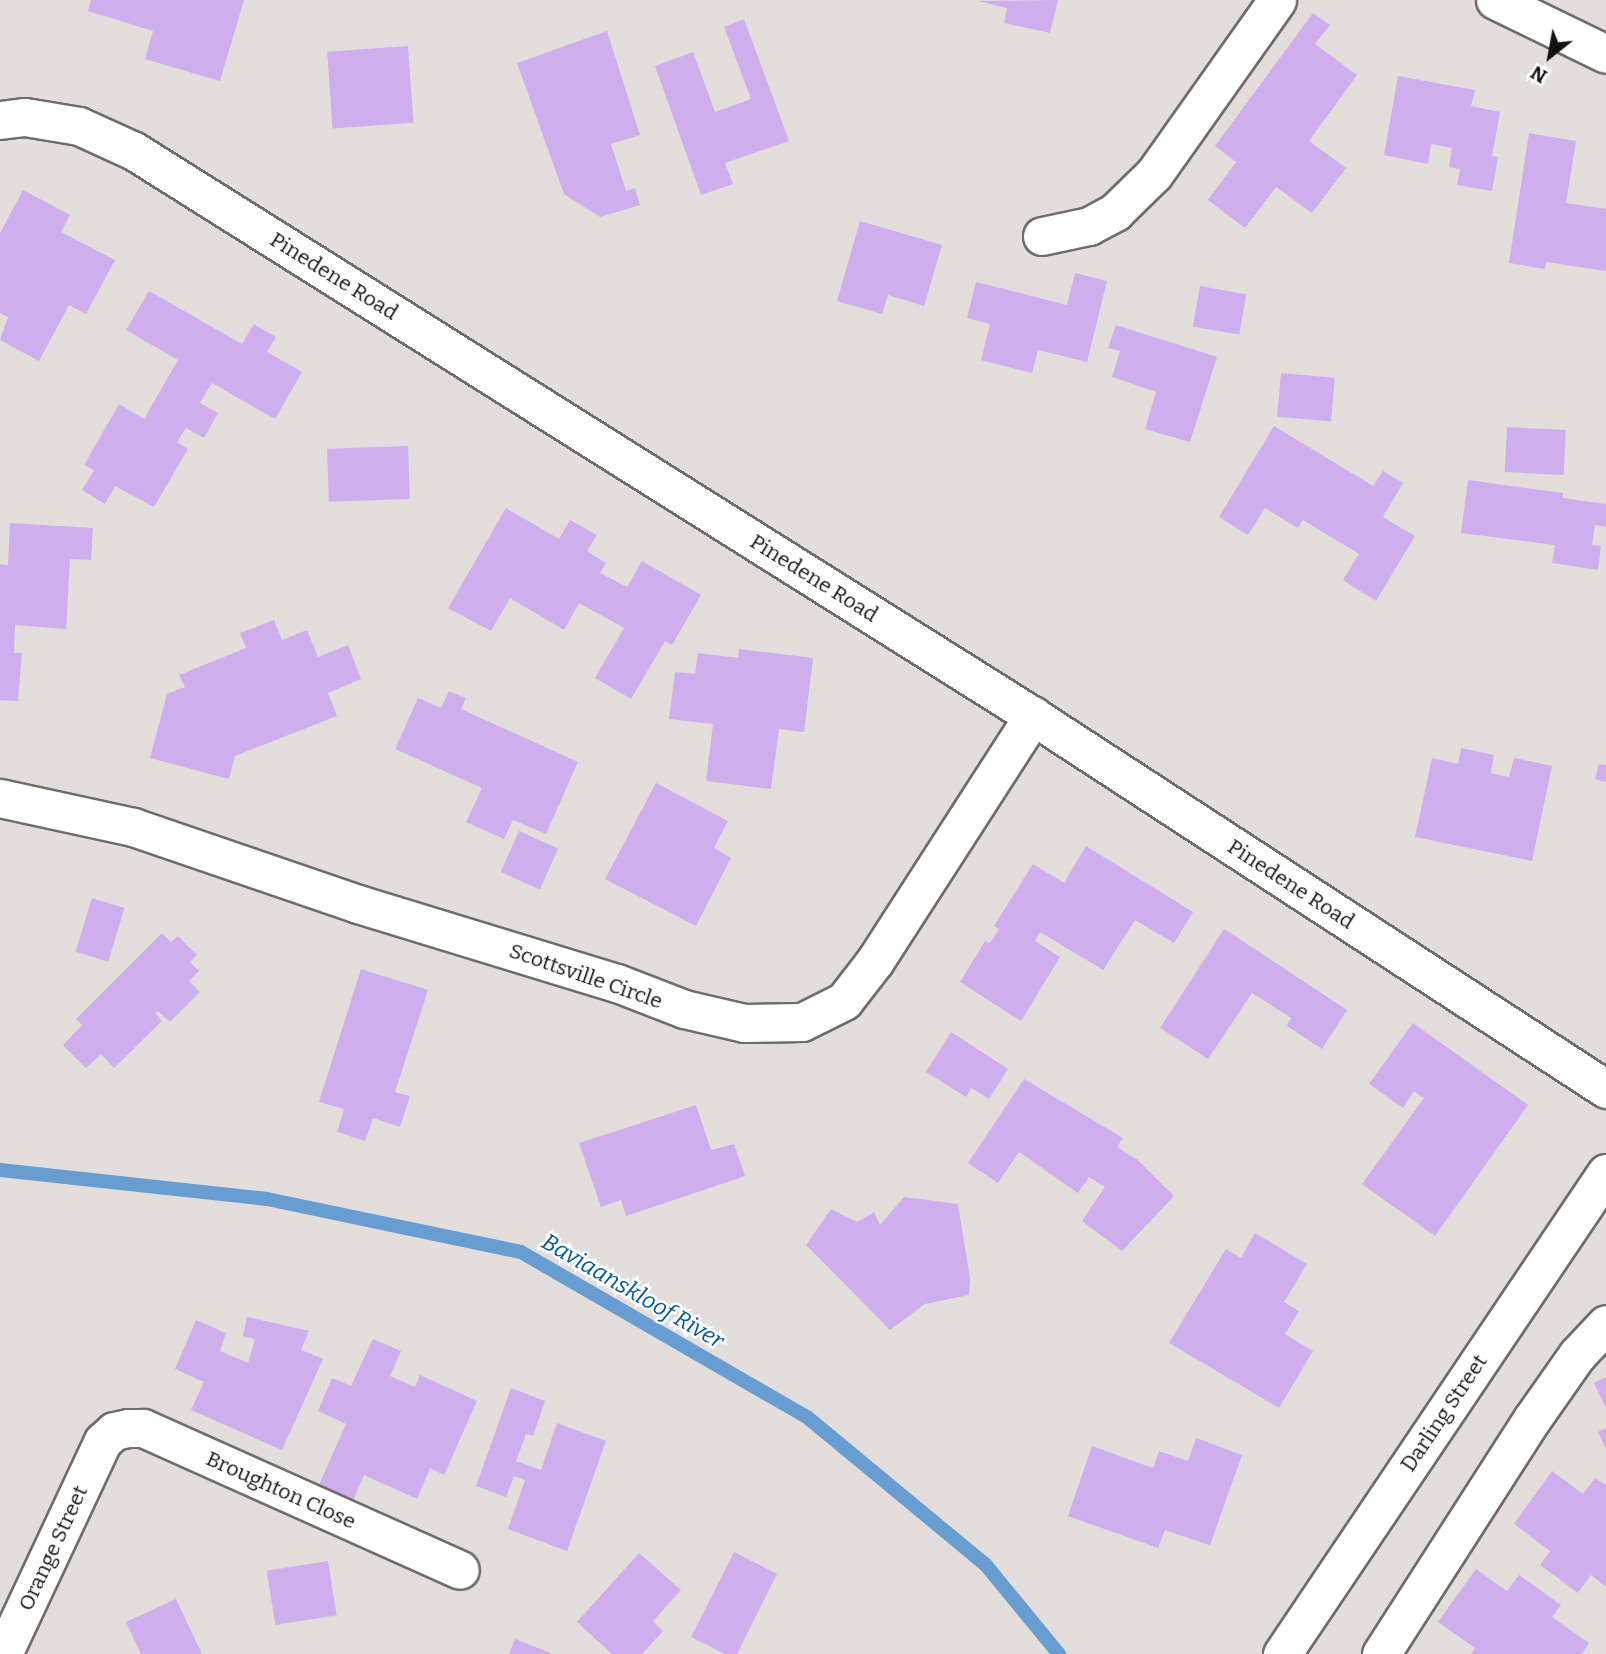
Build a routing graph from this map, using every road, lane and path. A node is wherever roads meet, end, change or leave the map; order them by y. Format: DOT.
graph roads {
  1 [pos="1278,0"];
  2 [pos="1495,0"];
  3 [pos="1606,54"];
  4 [pos="0,120"];
  5 [pos="1042,236"];
  6 [pos="1033,716"];
  7 [pos="0,798"];
  8 [pos="1606,1089"];
  9 [pos="1606,1173"];
  10 [pos="1606,1324"];
  11 [pos="103,1441"];
  12 [pos="460,1570"];
  13 [pos="3,1654"];
  14 [pos="1282,1654"];
  15 [pos="1381,1654"];
  1 -- 5 [label="street"];
  2 -- 3 [label="street"];
  4 -- 6 [label="street, Pinedene Road"];
  6 -- 7 [label="street, Scottsville Circle"];
  6 -- 8 [label="street, Pinedene Road"];
  9 -- 14 [label="street, Darling Street"];
  10 -- 15 [label="street"];
  11 -- 12 [label="street, Broughton Close"];
  11 -- 13 [label="street, Orange Street"];
}
